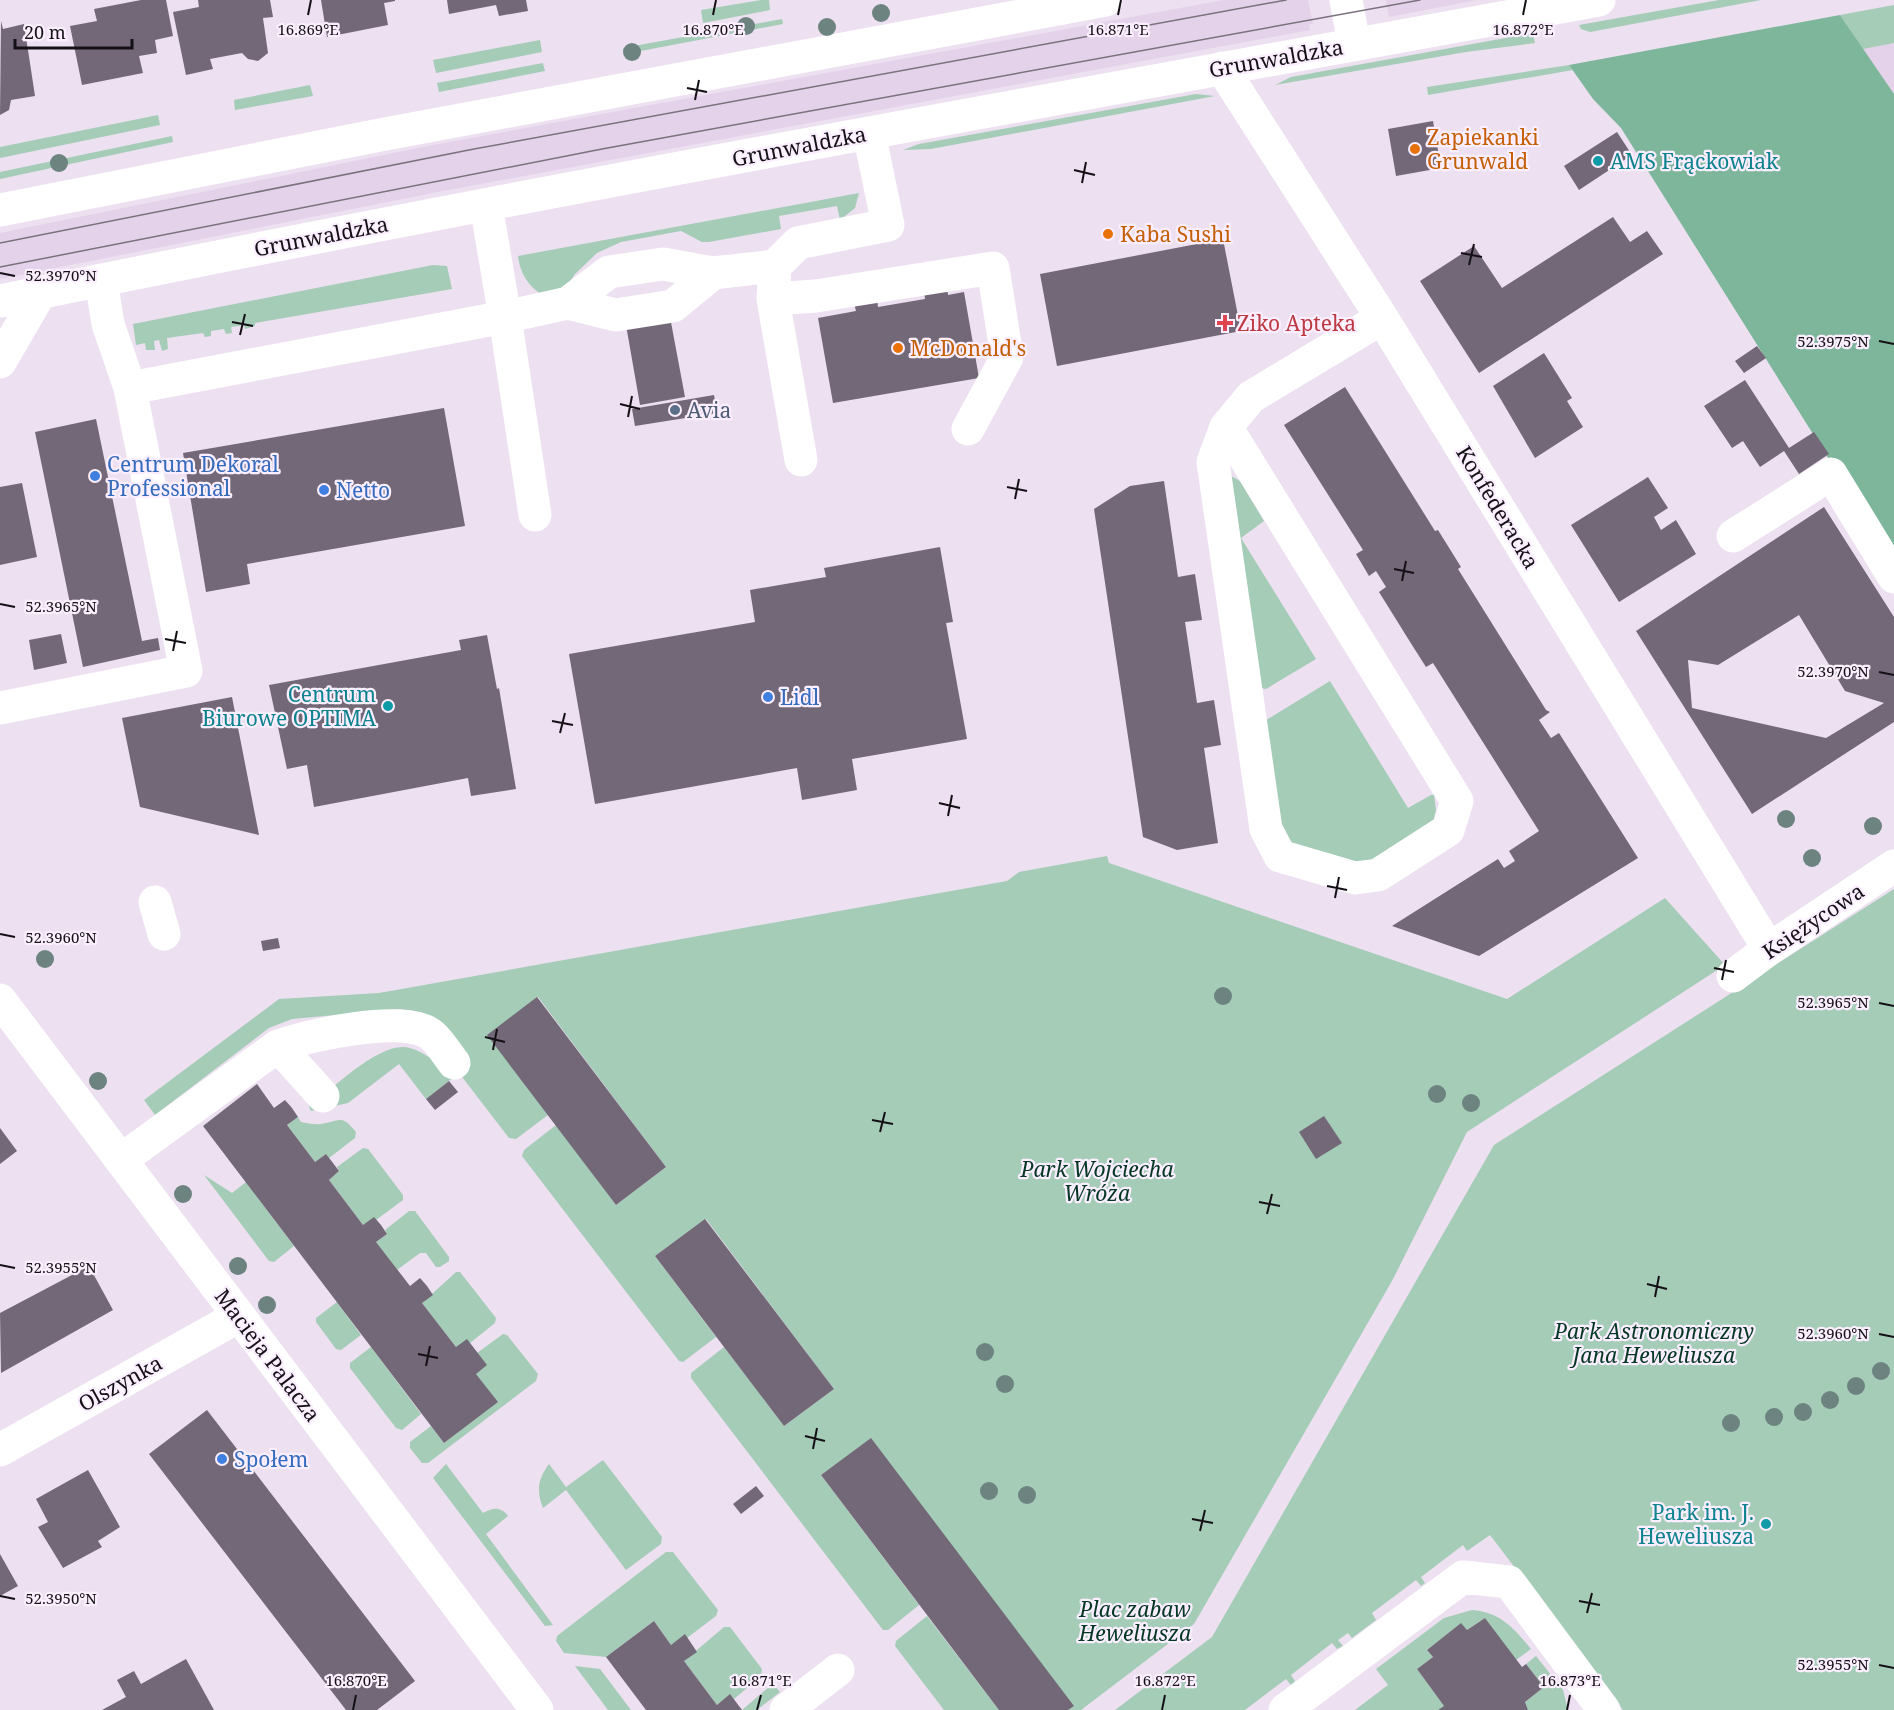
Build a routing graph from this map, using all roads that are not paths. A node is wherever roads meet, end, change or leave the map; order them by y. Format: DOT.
graph roads {
  1 [pos="1106,0"];
  2 [pos="1346,0"];
  3 [pos="1599,0"];
  4 [pos="1354,44"];
  5 [pos="1222,68"];
  6 [pos="869,133"];
  7 [pos="486,205"];
  8 [pos="0,210"];
  9 [pos="775,266"];
  10 [pos="713,273"];
  11 [pos="101,280"];
  12 [pos="40,293"];
  13 [pos="773,299"];
  14 [pos="0,302"];
  15 [pos="568,303"];
  16 [pos="505,316"];
  17 [pos="1382,318"];
  18 [pos="0,362"];
  19 [pos="130,388"];
  20 [pos="1226,428"];
  21 [pos="968,429"];
  22 [pos="801,460"];
  23 [pos="535,515"];
  24 [pos="1733,536"];
  25 [pos="1894,577"];
  26 [pos="0,708"];
  27 [pos="1894,866"];
  28 [pos="155,902"];
  29 [pos="164,934"];
  30 [pos="1769,949"];
  31 [pos="1732,976"];
  32 [pos="0,1000"];
  33 [pos="278,1046"];
  34 [pos="454,1063"];
  35 [pos="323,1096"];
  36 [pos="121,1160"];
  37 [pos="239,1316"];
  38 [pos="0,1450"];
  39 [pos="838,1670"];
  40 [pos="537,1710"];
  41 [pos="786,1710"];
  42 [pos="1285,1710"];
  43 [pos="1604,1710"];
  1 -- 8 [label="street"];
  2 -- 4 [label="street"];
  3 -- 4 [label="street, Grunwaldzka"];
  4 -- 5 [label="street, Grunwaldzka"];
  5 -- 6 [label="street, Grunwaldzka"];
  5 -- 17 [label="street, Konfederacka"];
  6 -- 7 [label="street, Grunwaldzka"];
  6 -- 9 [label="street"];
  7 -- 11 [label="street, Grunwaldzka"];
  7 -- 16 [label="street"];
  9 -- 10 [label="street"];
  9 -- 13 [label="street"];
  10 -- 15 [label="street"];
  10 -- 15 [label="street"];
  11 -- 12 [label="street, Grunwaldzka"];
  11 -- 19 [label="street"];
  12 -- 14 [label="street, Grunwaldzka"];
  12 -- 18 [label="street"];
  13 -- 21 [label="street"];
  13 -- 22 [label="street"];
  15 -- 16 [label="street"];
  16 -- 19 [label="street"];
  16 -- 23 [label="street"];
  17 -- 20 [label="street"];
  17 -- 30 [label="street, Konfederacka"];
  19 -- 26 [label="street"];
  20 -- 20 [label="street"];
  24 -- 25 [label="street"];
  27 -- 30 [label="street, Księżycowa"];
  28 -- 29 [label="street"];
  30 -- 31 [label="street, Księżycowa"];
  32 -- 36 [label="street, Macieja Palacza"];
  33 -- 34 [label="street"];
  33 -- 35 [label="street"];
  33 -- 36 [label="street"];
  36 -- 37 [label="street, Macieja Palacza"];
  37 -- 38 [label="street, Olszynka"];
  37 -- 40 [label="street, Macieja Palacza"];
  39 -- 41 [label="street"];
  42 -- 43 [label="street"];
}
